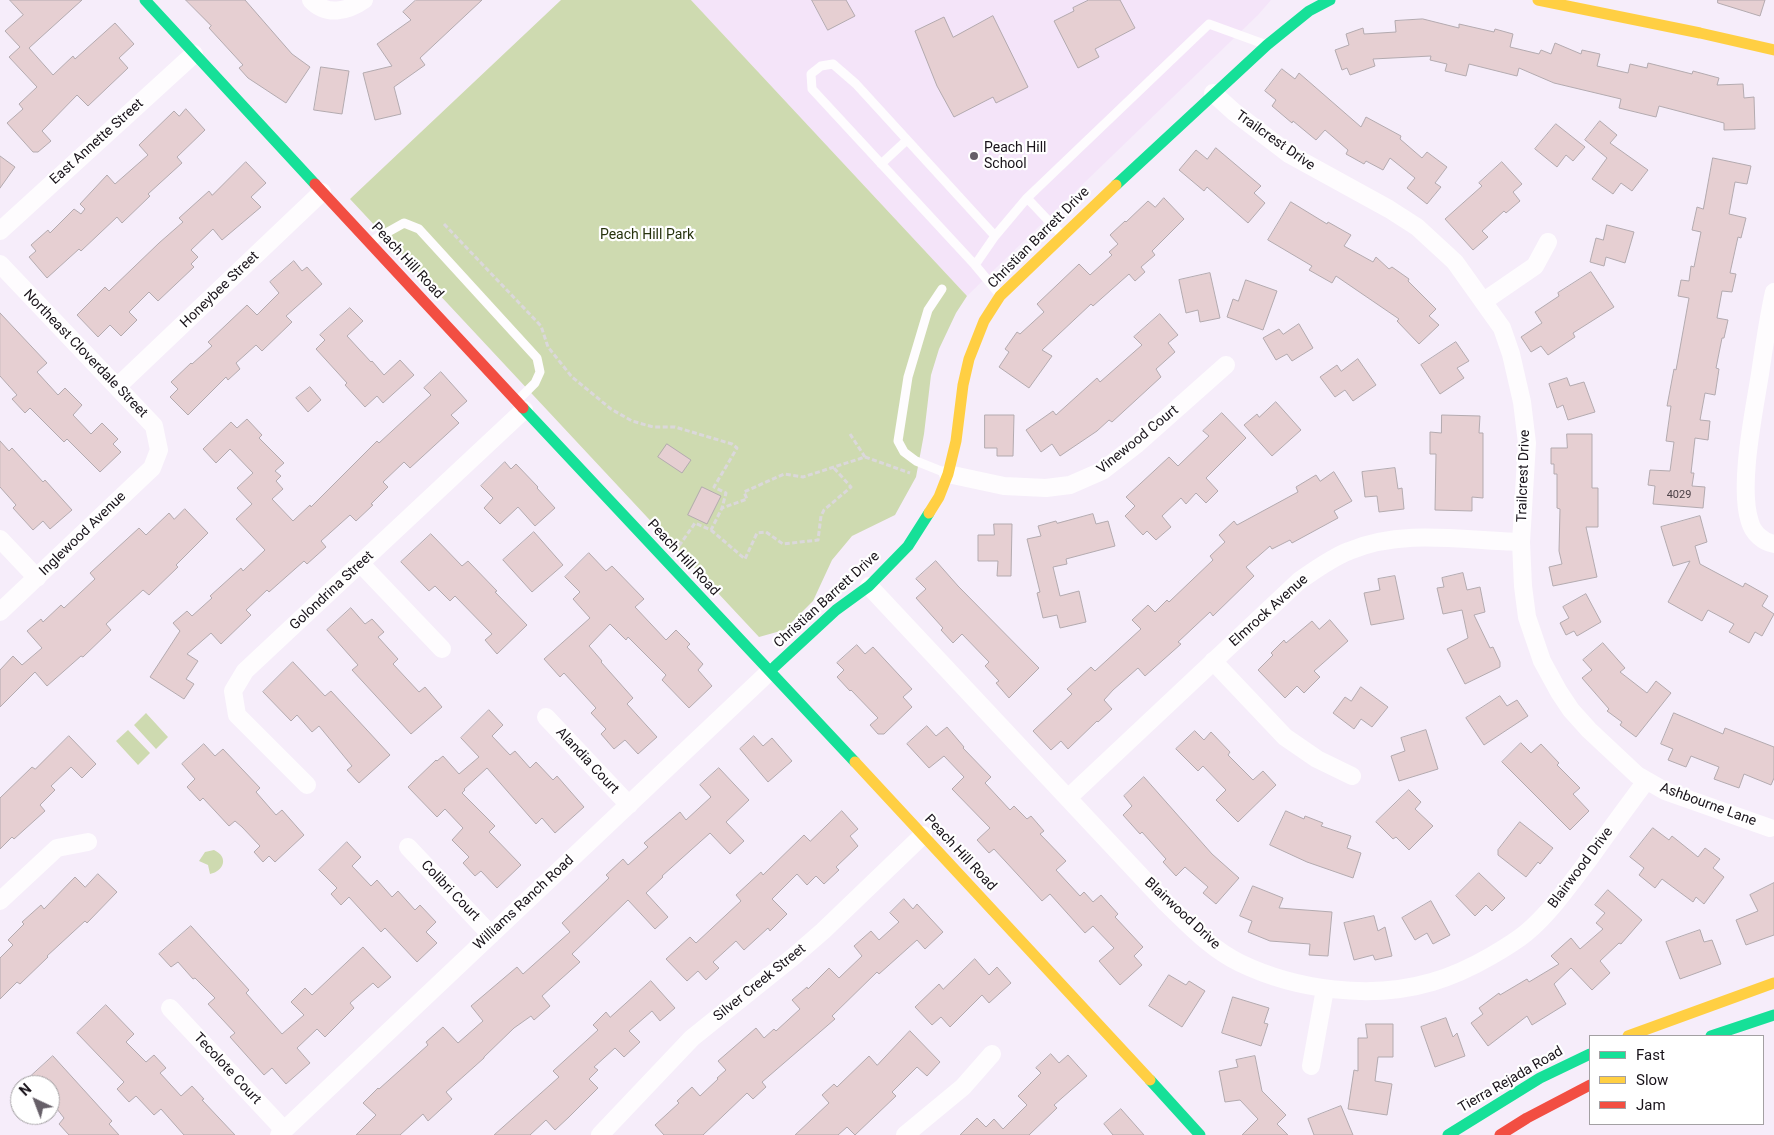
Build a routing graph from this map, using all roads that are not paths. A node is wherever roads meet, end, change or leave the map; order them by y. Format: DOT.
graph roads {
  1 [pos="145,0"];
  2 [pos="311,0"];
  3 [pos="364,0"];
  4 [pos="1330,0"];
  5 [pos="1538,0"];
  6 [pos="1267,45"];
  7 [pos="1774,50"];
  8 [pos="194,54"];
  9 [pos="1213,93"];
  10 [pos="907,140"];
  11 [pos="881,164"];
  12 [pos="322,192"];
  13 [pos="1026,198"];
  14 [pos="0,231"];
  15 [pos="995,236"];
  16 [pos="1062,236"];
  17 [pos="1548,242"];
  18 [pos="369,243"];
  19 [pos="0,264"];
  20 [pos="975,265"];
  21 [pos="942,290"];
  22 [pos="1000,296"];
  23 [pos="1774,296"];
  24 [pos="1484,301"];
  25 [pos="1226,365"];
  26 [pos="117,387"];
  27 [pos="520,405"];
  28 [pos="159,450"];
  29 [pos="948,474"];
  30 [pos="0,538"];
  31 [pos="1521,542"];
  32 [pos="1774,544"];
  33 [pos="361,564"];
  34 [pos="37,578"];
  35 [pos="869,586"];
  36 [pos="0,612"];
  37 [pos="442,649"];
  38 [pos="1214,661"];
  39 [pos="770,672"];
  40 [pos="546,717"];
  41 [pos="1352,776"];
  42 [pos="1646,781"];
  43 [pos="307,784"];
  44 [pos="1068,798"];
  45 [pos="629,805"];
  46 [pos="1770,828"];
  47 [pos="923,835"];
  48 [pos="88,842"];
  49 [pos="408,846"];
  50 [pos="0,901"];
  51 [pos="491,934"];
  52 [pos="1774,983"];
  53 [pos="1325,989"];
  54 [pos="170,1008"];
  55 [pos="1774,1015"];
  56 [pos="1631,1035"];
  57 [pos="1715,1035"];
  58 [pos="992,1054"];
  59 [pos="1589,1054"];
  60 [pos="1311,1066"];
  61 [pos="1589,1086"];
  62 [pos="282,1132"];
  63 [pos="600,1135"];
  64 [pos="905,1135"];
  65 [pos="1200,1135"];
  66 [pos="1448,1135"];
  67 [pos="1500,1135"];
  1 -- 8 [label="street, Peach Hill Road"];
  2 -- 3 [label="street"];
  4 -- 6 [label="street, Christian Barrett Drive"];
  5 -- 7 [label="street"];
  6 -- 9 [label="street, Christian Barrett Drive"];
  6 -- 13 [label="lane"];
  8 -- 12 [label="street, Peach Hill Road"];
  8 -- 14 [label="street, East Annette Street"];
  9 -- 16 [label="street, Christian Barrett Drive"];
  9 -- 24 [label="street, Trailcrest Drive"];
  10 -- 11 [label="lane"];
  10 -- 11 [label="lane"];
  10 -- 15 [label="lane"];
  11 -- 20 [label="lane"];
  12 -- 18 [label="street, Peach Hill Road"];
  12 -- 26 [label="street, Honeybee Street"];
  13 -- 15 [label="lane"];
  13 -- 16 [label="lane"];
  15 -- 20 [label="lane"];
  16 -- 22 [label="street, Christian Barrett Drive"];
  17 -- 24 [label="street"];
  18 -- 27 [label="street, Peach Hill Road"];
  18 -- 27 [label="lane"];
  19 -- 26 [label="street, Northeast Cloverdale Street"];
  20 -- 22 [label="lane"];
  21 -- 29 [label="lane"];
  22 -- 29 [label="street, Christian Barrett Drive"];
  23 -- 32 [label="street"];
  24 -- 31 [label="street, Trailcrest Drive"];
  25 -- 29 [label="street, Vinewood Court"];
  26 -- 28 [label="street, Northeast Cloverdale Street"];
  27 -- 33 [label="street, Golondrina Street"];
  27 -- 39 [label="street, Peach Hill Road"];
  28 -- 34 [label="street, Inglewood Avenue"];
  29 -- 35 [label="street, Christian Barrett Drive"];
  30 -- 34 [label="street"];
  31 -- 38 [label="street, Elmrock Avenue"];
  31 -- 42 [label="street, Trailcrest Drive"];
  33 -- 37 [label="street"];
  33 -- 43 [label="street, Golondrina Street"];
  34 -- 36 [label="street, Inglewood Avenue"];
  35 -- 39 [label="street, Christian Barrett Drive"];
  35 -- 44 [label="street, Blairwood Drive"];
  38 -- 41 [label="street"];
  38 -- 44 [label="street, Elmrock Avenue"];
  39 -- 45 [label="street, Williams Ranch Road"];
  39 -- 47 [label="street, Peach Hill Road"];
  40 -- 45 [label="street, Alandia Court"];
  42 -- 46 [label="street, Ashbourne Lane"];
  42 -- 53 [label="street, Blairwood Drive"];
  44 -- 53 [label="street, Blairwood Drive"];
  45 -- 51 [label="street, Williams Ranch Road"];
  47 -- 63 [label="street, Silver Creek Street"];
  47 -- 65 [label="street, Peach Hill Road"];
  48 -- 50 [label="street"];
  49 -- 51 [label="street, Colibri Court"];
  51 -- 62 [label="street, Williams Ranch Road"];
  52 -- 56 [label="street"];
  53 -- 60 [label="street"];
  54 -- 62 [label="street, Tecolote Court"];
  55 -- 57 [label="street"];
  58 -- 64 [label="street"];
  59 -- 66 [label="street, Tierra Rejada Road"];
  61 -- 67 [label="street"];
}
